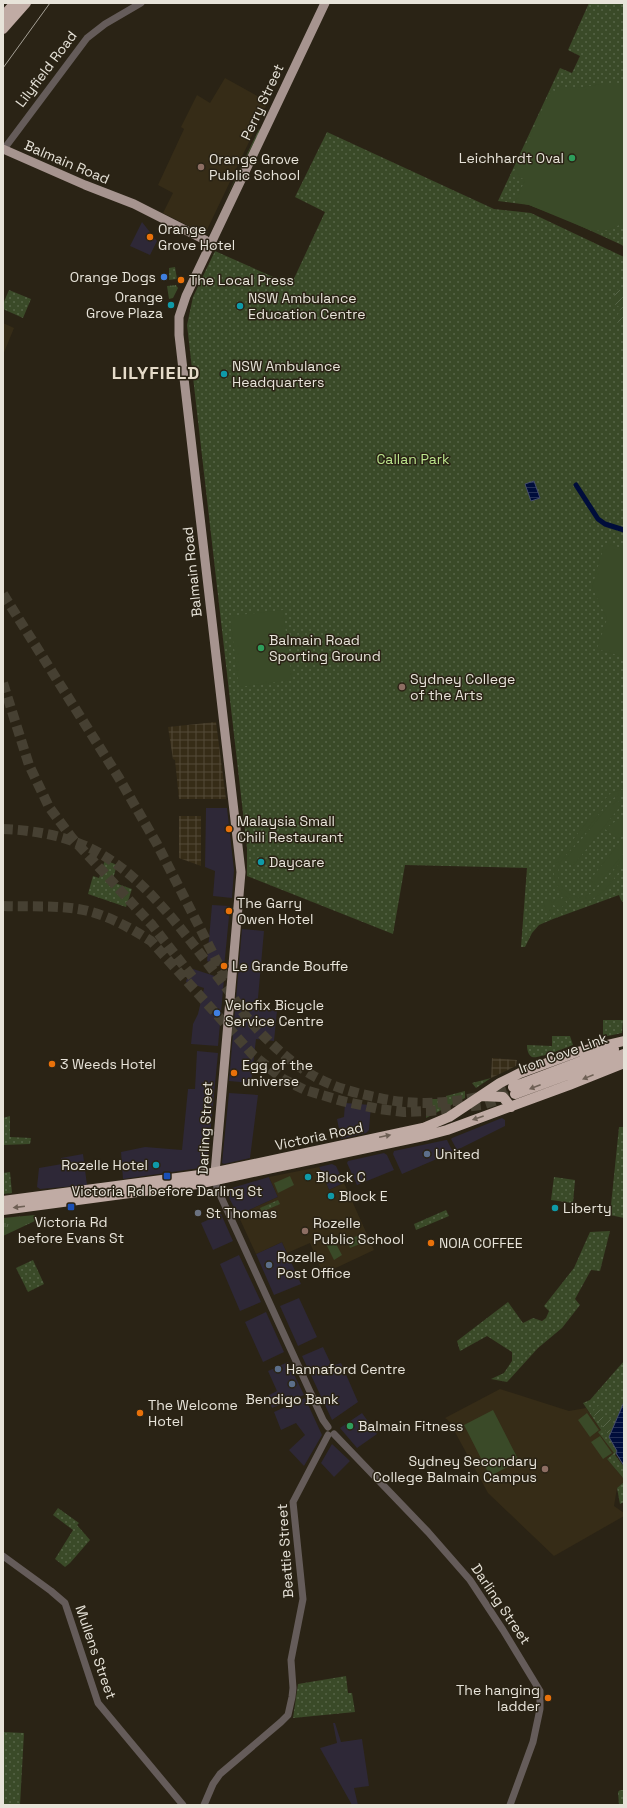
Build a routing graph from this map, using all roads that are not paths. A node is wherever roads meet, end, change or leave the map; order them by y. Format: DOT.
graph roads {
  1 [pos="15,3"];
  2 [pos="26,3"];
  3 [pos="141,3"];
  4 [pos="320,3"];
  5 [pos="325,3"];
  6 [pos="3,16"];
  7 [pos="3,29"];
  8 [pos="309,35"];
  9 [pos="3,150"];
  10 [pos="210,245"];
  11 [pos="239,902"];
  12 [pos="624,1041"];
  13 [pos="624,1046"];
  14 [pos="624,1054"];
  15 [pos="624,1063"];
  16 [pos="482,1096"];
  17 [pos="511,1107"];
  18 [pos="341,1150"];
  19 [pos="215,1177"];
  20 [pos="3,1201"];
  21 [pos="3,1210"];
  22 [pos="331,1435"];
  23 [pos="3,1556"];
  24 [pos="183,1805"];
  25 [pos="204,1805"];
  26 [pos="510,1805"];
  1 -- 6 [label="highway"];
  2 -- 7 [label="highway"];
  3 -- 9 [label="street, Lilyfield Road"];
  4 -- 8 [label="main road, Perry Street"];
  5 -- 8 [label="main road, Perry Street"];
  8 -- 10 [label="main road, Perry Street"];
  9 -- 10 [label="main road, Balmain Road"];
  10 -- 11 [label="main road, Balmain Road"];
  11 -- 19 [label="main road, Darling Street"];
  12 -- 16 [label="highway, Victoria Road"];
  14 -- 13 [label="highway, Iron Cove Link, one-way"];
  15 -- 17 [label="highway, Victoria Road, one-way"];
  16 -- 17 [label="highway"];
  18 -- 16 [label="highway, Victoria Road, one-way"];
  17 -- 18 [label="highway, Victoria Road, one-way"];
  18 -- 19 [label="highway, Victoria Road"];
  19 -- 20 [label="highway, Victoria Road"];
  19 -- 21 [label="highway, Victoria Road, one-way"];
  19 -- 22 [label="street, Darling Street"];
  22 -- 25 [label="street, Beattie Street"];
  22 -- 26 [label="street, Darling Street"];
  23 -- 24 [label="street, Mullens Street"];
}
